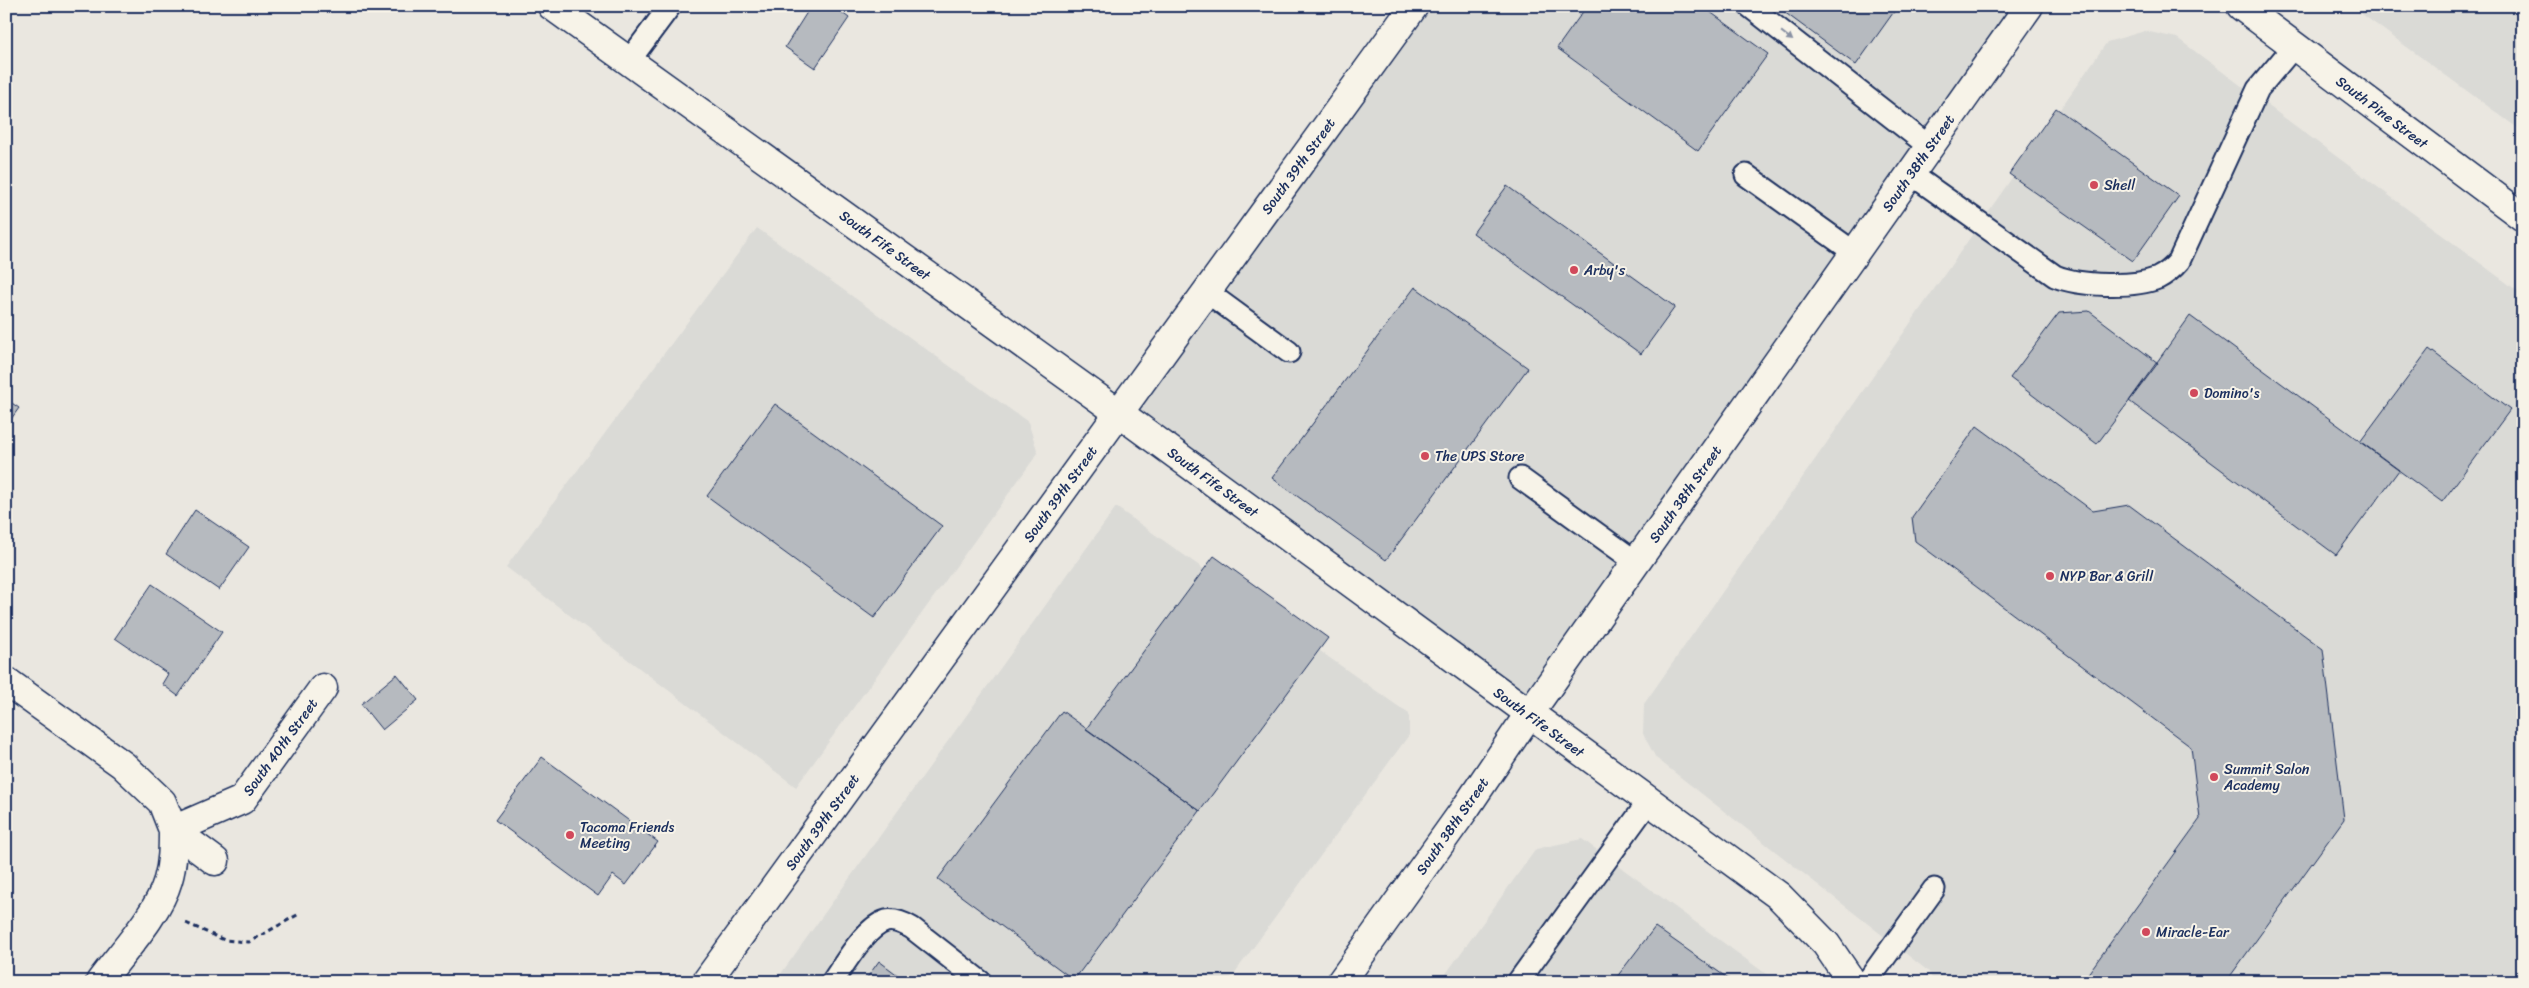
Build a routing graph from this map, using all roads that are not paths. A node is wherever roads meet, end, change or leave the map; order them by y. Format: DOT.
graph roads {
  1 [pos="552,6"];
  2 [pos="670,6"];
  3 [pos="1414,6"];
  4 [pos="1749,6"];
  5 [pos="2029,6"];
  6 [pos="2241,6"];
  7 [pos="2295,45"];
  8 [pos="629,61"];
  9 [pos="1930,147"];
  10 [pos="1746,174"];
  11 [pos="1911,174"];
  12 [pos="2523,217"];
  13 [pos="1854,253"];
  14 [pos="1207,292"];
  15 [pos="1289,352"];
  16 [pos="1119,413"];
  17 [pos="1520,478"];
  18 [pos="1636,562"];
  19 [pos="6,681"];
  20 [pos="323,688"];
  21 [pos="1529,714"];
  22 [pos="1649,801"];
  23 [pos="173,830"];
  24 [pos="215,860"];
  25 [pos="1934,889"];
  26 [pos="100,982"];
  27 [pos="706,982"];
  28 [pos="832,982"];
  29 [pos="981,982"];
  30 [pos="1341,982"];
  31 [pos="1518,982"];
  32 [pos="1852,982"];
  33 [pos="1866,982"];
  1 -- 8 [label="street, South Fife Street"];
  2 -- 8 [label="lane"];
  3 -- 14 [label="street, South 39th Street"];
  4 -- 9 [label="lane, one-way"];
  5 -- 9 [label="street, South 38th Street"];
  6 -- 7 [label="street, South Pine Street"];
  7 -- 11 [label="lane"];
  7 -- 12 [label="street, South Pine Street"];
  8 -- 16 [label="street, South Fife Street"];
  9 -- 11 [label="street, South 38th Street"];
  10 -- 13 [label="lane"];
  11 -- 13 [label="street, South 38th Street"];
  13 -- 18 [label="street, South 38th Street"];
  14 -- 15 [label="lane"];
  14 -- 16 [label="street, South 39th Street"];
  16 -- 21 [label="street, South Fife Street"];
  16 -- 27 [label="street, South 39th Street"];
  17 -- 18 [label="lane"];
  18 -- 21 [label="street, South 38th Street"];
  19 -- 23 [label="street"];
  20 -- 23 [label="street, South 40th Street"];
  21 -- 22 [label="street, South Fife Street"];
  21 -- 30 [label="street, South 38th Street"];
  22 -- 31 [label="lane"];
  22 -- 32 [label="street, South Fife Street"];
  23 -- 24 [label="street"];
  23 -- 26 [label="street"];
  25 -- 33 [label="lane"];
  28 -- 29 [label="lane"];
}
